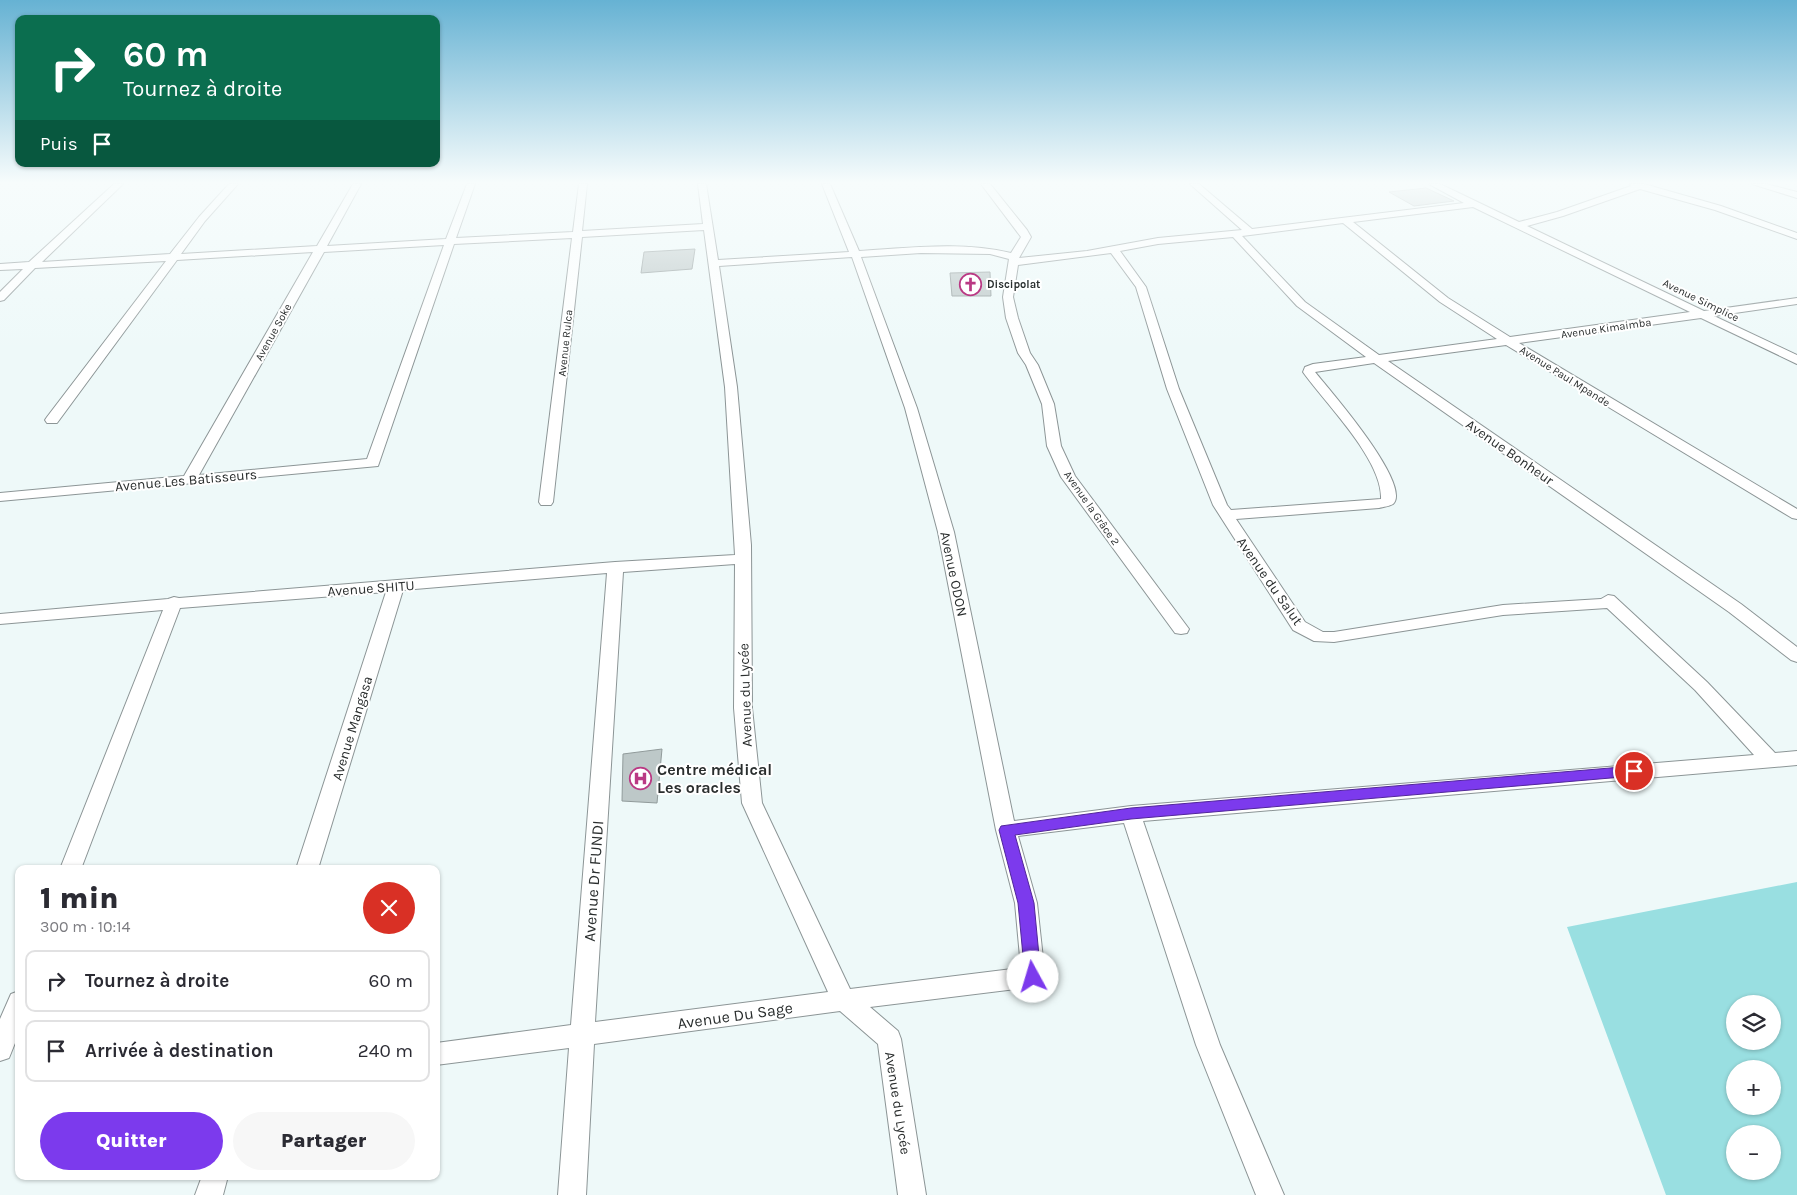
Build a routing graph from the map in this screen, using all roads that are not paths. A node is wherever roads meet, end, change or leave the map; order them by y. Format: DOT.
graph roads {
  1 [pos="59,240"];
  2 [pos="186,240"];
  3 [pos="325,240"];
  4 [pos="470,240"];
  5 [pos="576,240"];
  6 [pos="711,240"];
  7 [pos="850,240"];
  8 [pos="1025,240"];
  9 [pos="1172,240"];
  10 [pos="1240,240"];
  11 [pos="1369,240"];
  12 [pos="1548,240"];
  13 [pos="451,241"];
  14 [pos="320,248"];
  15 [pos="1114,250"];
  16 [pos="856,254"];
  17 [pos="200,255"];
  18 [pos="174,256"];
  19 [pos="1014,260"];
  20 [pos="715,263"];
  21 [pos="32,265"];
  22 [pos="0,267"];
  23 [pos="0,298"];
  24 [pos="1797,302"];
  25 [pos="1702,315"];
  26 [pos="1509,341"];
  27 [pos="1374,358"];
  28 [pos="1797,360"];
  29 [pos="52,420"];
  30 [pos="189,480"];
  31 [pos="0,497"];
  32 [pos="546,502"];
  33 [pos="1226,515"];
  34 [pos="1797,515"];
  35 [pos="743,559"];
  36 [pos="615,567"];
  37 [pos="396,586"];
  38 [pos="174,602"];
  39 [pos="0,619"];
  40 [pos="1181,629"];
  41 [pos="1797,656"];
  42 [pos="1797,758"];
  43 [pos="1770,759"];
  44 [pos="1131,814"];
  45 [pos="1006,830"];
  46 [pos="72,865"];
  47 [pos="308,865"];
  48 [pos="1033,977"];
  49 [pos="844,1000"];
  50 [pos="15,1012"];
  51 [pos="582,1035"];
  52 [pos="0,1050"];
  53 [pos="440,1053"];
  54 [pos="214,1180"];
  55 [pos="210,1195"];
  56 [pos="572,1195"];
  57 [pos="912,1195"];
  58 [pos="1270,1195"];
  1 -- 21 [label="street"];
  2 -- 18 [label="street"];
  3 -- 14 [label="street, Avenue Soke"];
  4 -- 13 [label="street"];
  5 -- 32 [label="street, Avenue Rulca"];
  6 -- 20 [label="street, Avenue du Lycée"];
  7 -- 16 [label="street, Avenue ODON"];
  8 -- 19 [label="street, Avenue la Grâce 2"];
  9 -- 15 [label="street"];
  10 -- 27 [label="street, Avenue Bonheur"];
  11 -- 26 [label="street, Avenue Paul Mpande"];
  12 -- 25 [label="street, Avenue Simplice"];
  13 -- 14 [label="street"];
  13 -- 30 [label="street, Avenue Les Batisseurs"];
  14 -- 17 [label="street"];
  14 -- 30 [label="street, Avenue Soke"];
  15 -- 19 [label="street"];
  15 -- 33 [label="street, Avenue du Salut"];
  16 -- 19 [label="street"];
  16 -- 20 [label="street"];
  16 -- 45 [label="street, Avenue ODON"];
  17 -- 18 [label="street"];
  18 -- 21 [label="street"];
  18 -- 29 [label="street"];
  19 -- 40 [label="street, Avenue la Grâce 2"];
  20 -- 35 [label="street, Avenue du Lycée"];
  21 -- 22 [label="street"];
  21 -- 23 [label="street"];
  24 -- 25 [label="street, Avenue Kimaimba"];
  25 -- 26 [label="street, Avenue Kimaimba"];
  25 -- 28 [label="street, Avenue Simplice"];
  26 -- 27 [label="street, Avenue Kimaimba"];
  26 -- 34 [label="street, Avenue Paul Mpande"];
  27 -- 33 [label="street, Avenue Kimaimba"];
  27 -- 41 [label="street, Avenue Bonheur"];
  30 -- 31 [label="street, Avenue Les Batisseurs"];
  33 -- 43 [label="street, Avenue du Salut"];
  35 -- 36 [label="street, Avenue SHITU"];
  35 -- 49 [label="street, Avenue du Lycée"];
  36 -- 37 [label="street, Avenue SHITU"];
  36 -- 51 [label="street, Avenue Dr FUNDI"];
  37 -- 38 [label="street, Avenue SHITU"];
  37 -- 47 [label="street, Avenue Mangasa"];
  38 -- 39 [label="street, Avenue SHITU"];
  38 -- 46 [label="street"];
  42 -- 43 [label="street"];
  43 -- 44 [label="street"];
  44 -- 45 [label="street"];
  44 -- 58 [label="street"];
  45 -- 48 [label="street, Avenue ODON"];
  48 -- 49 [label="street, Avenue Du Sage"];
  49 -- 51 [label="street, Avenue Du Sage"];
  49 -- 57 [label="street, Avenue du Lycée"];
  50 -- 52 [label="street"];
  51 -- 53 [label="street, Avenue Du Sage"];
  51 -- 56 [label="street, Avenue Dr FUNDI"];
  54 -- 55 [label="street"];
}
